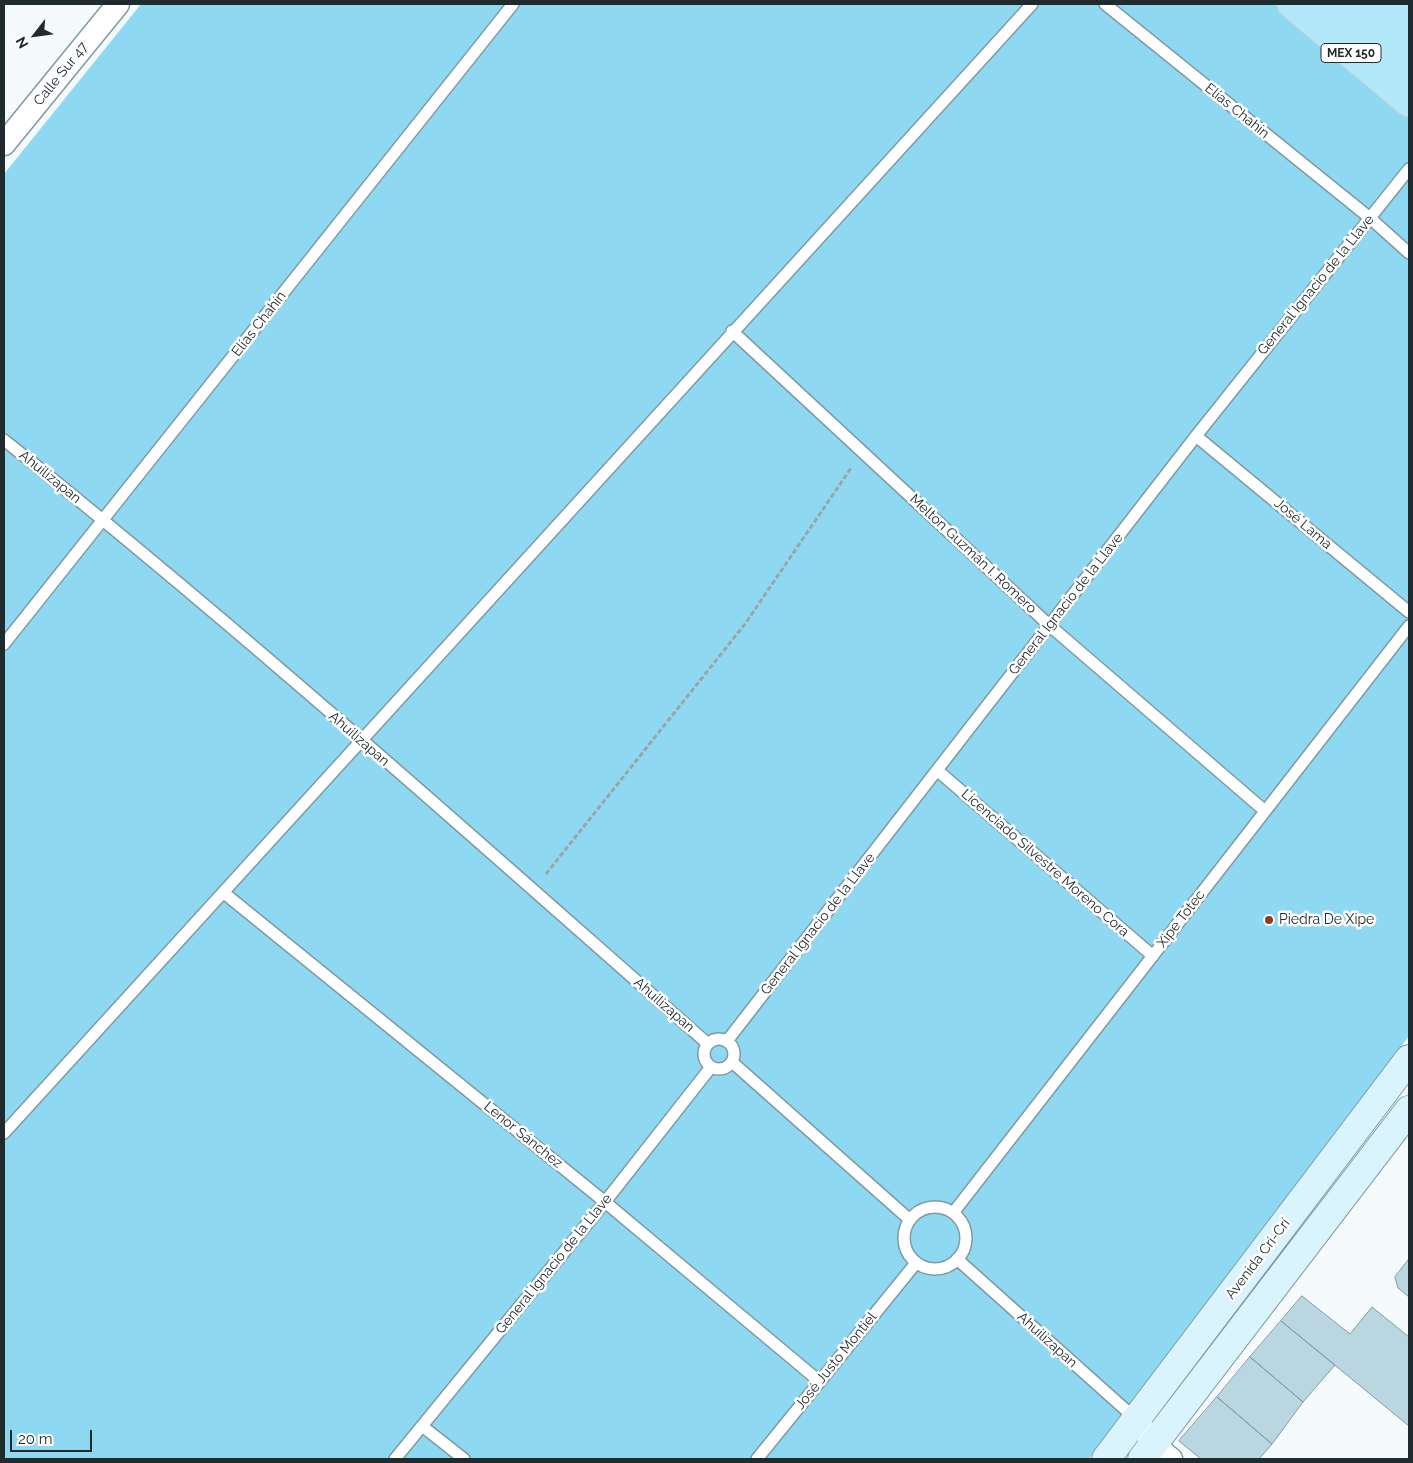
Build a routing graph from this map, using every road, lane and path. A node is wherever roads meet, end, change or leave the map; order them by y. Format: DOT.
graph roads {
  1 [pos="118,4"];
  2 [pos="513,4"];
  3 [pos="1032,4"];
  4 [pos="1105,4"];
  5 [pos="1292,4"];
  6 [pos="1327,4"];
  7 [pos="1363,4"];
  8 [pos="1394,4"];
  9 [pos="1409,16"];
  10 [pos="1409,41"];
  11 [pos="1409,72"];
  12 [pos="1409,102"];
  13 [pos="4,144"];
  14 [pos="1409,169"];
  15 [pos="1370,218"];
  16 [pos="1409,253"];
  17 [pos="732,330"];
  18 [pos="1196,436"];
  19 [pos="4,440"];
  20 [pos="862,451"];
  21 [pos="104,520"];
  22 [pos="1409,612"];
  23 [pos="1049,625"];
  24 [pos="1409,626"];
  25 [pos="4,644"];
  26 [pos="362,741"];
  27 [pos="938,771"];
  28 [pos="1265,811"];
  29 [pos="533,891"];
  30 [pos="224,892"];
  31 [pos="1153,956"];
  32 [pos="727,1041"];
  33 [pos="708,1044"];
  34 [pos="1409,1059"];
  35 [pos="732,1062"];
  36 [pos="711,1067"];
  37 [pos="1409,1110"];
  38 [pos="4,1133"];
  39 [pos="605,1202"];
  40 [pos="953,1213"];
  41 [pos="910,1220"];
  42 [pos="957,1259"];
  43 [pos="916,1262"];
  44 [pos="819,1381"];
  45 [pos="1137,1420"];
  46 [pos="422,1426"];
  47 [pos="1156,1454"];
  48 [pos="395,1459"];
  49 [pos="464,1459"];
  50 [pos="757,1459"];
  51 [pos="1106,1459"];
  1 -- 13 [label="street, Calle Sur 47"];
  2 -- 21 [label="lane, Elías Chahín"];
  3 -- 17 [label="lane"];
  4 -- 15 [label="lane, Elías Chahín"];
  5 -- 12 [label="main road, MEX 150"];
  6 -- 11 [label="main road, MEX 150"];
  7 -- 10 [label="main road, MEX 150"];
  8 -- 9 [label="main road"];
  14 -- 15 [label="lane, General Ignacio de la Llave"];
  15 -- 16 [label="lane, Elías Chahín"];
  15 -- 18 [label="lane, General Ignacio de la Llave"];
  17 -- 20 [label="lane, Melton Guzmán I. Romero"];
  17 -- 26 [label="lane"];
  18 -- 22 [label="lane, José Lama"];
  18 -- 23 [label="lane, General Ignacio de la Llave"];
  19 -- 21 [label="lane, Ahuilizapan"];
  20 -- 23 [label="lane, Melton Guzmán I. Romero"];
  20 -- 29 [label="path"];
  21 -- 25 [label="lane, Elías Chahín"];
  21 -- 26 [label="lane, Ahuilizapan"];
  23 -- 27 [label="lane, General Ignacio de la Llave"];
  23 -- 28 [label="lane, Melton Guzmán I. Romero"];
  24 -- 28 [label="lane, Xipe Totec"];
  26 -- 29 [label="lane, Ahuilizapan"];
  26 -- 30 [label="lane"];
  27 -- 31 [label="lane, Licenciado Silvestre Moreno Cora"];
  27 -- 32 [label="lane, General Ignacio de la Llave"];
  28 -- 31 [label="lane, Xipe Totec"];
  29 -- 33 [label="lane, Ahuilizapan"];
  30 -- 38 [label="lane"];
  30 -- 39 [label="lane, Lenor Sánchez"];
  31 -- 40 [label="lane, Xipe Totec"];
  32 -- 33 [label="lane"];
  32 -- 35 [label="lane"];
  33 -- 36 [label="lane"];
  34 -- 45 [label="main road, Avenida Cri-Crí"];
  35 -- 36 [label="lane"];
  35 -- 41 [label="lane"];
  36 -- 39 [label="lane, General Ignacio de la Llave"];
  37 -- 47 [label="main road, Avenida Cri-Crí"];
  39 -- 44 [label="lane, Lenor Sánchez"];
  39 -- 46 [label="lane, General Ignacio de la Llave"];
  40 -- 41 [label="lane"];
  40 -- 42 [label="lane"];
  41 -- 43 [label="lane"];
  42 -- 43 [label="lane"];
  42 -- 45 [label="lane, Ahuilizapan"];
  43 -- 44 [label="lane, José Justo Montiel"];
  44 -- 50 [label="lane, José Justo Montiel"];
  45 -- 47 [label="street"];
  45 -- 51 [label="main road, Avenida Cri-Crí"];
  46 -- 48 [label="lane, General Ignacio de la Llave"];
  46 -- 49 [label="lane"];
}
